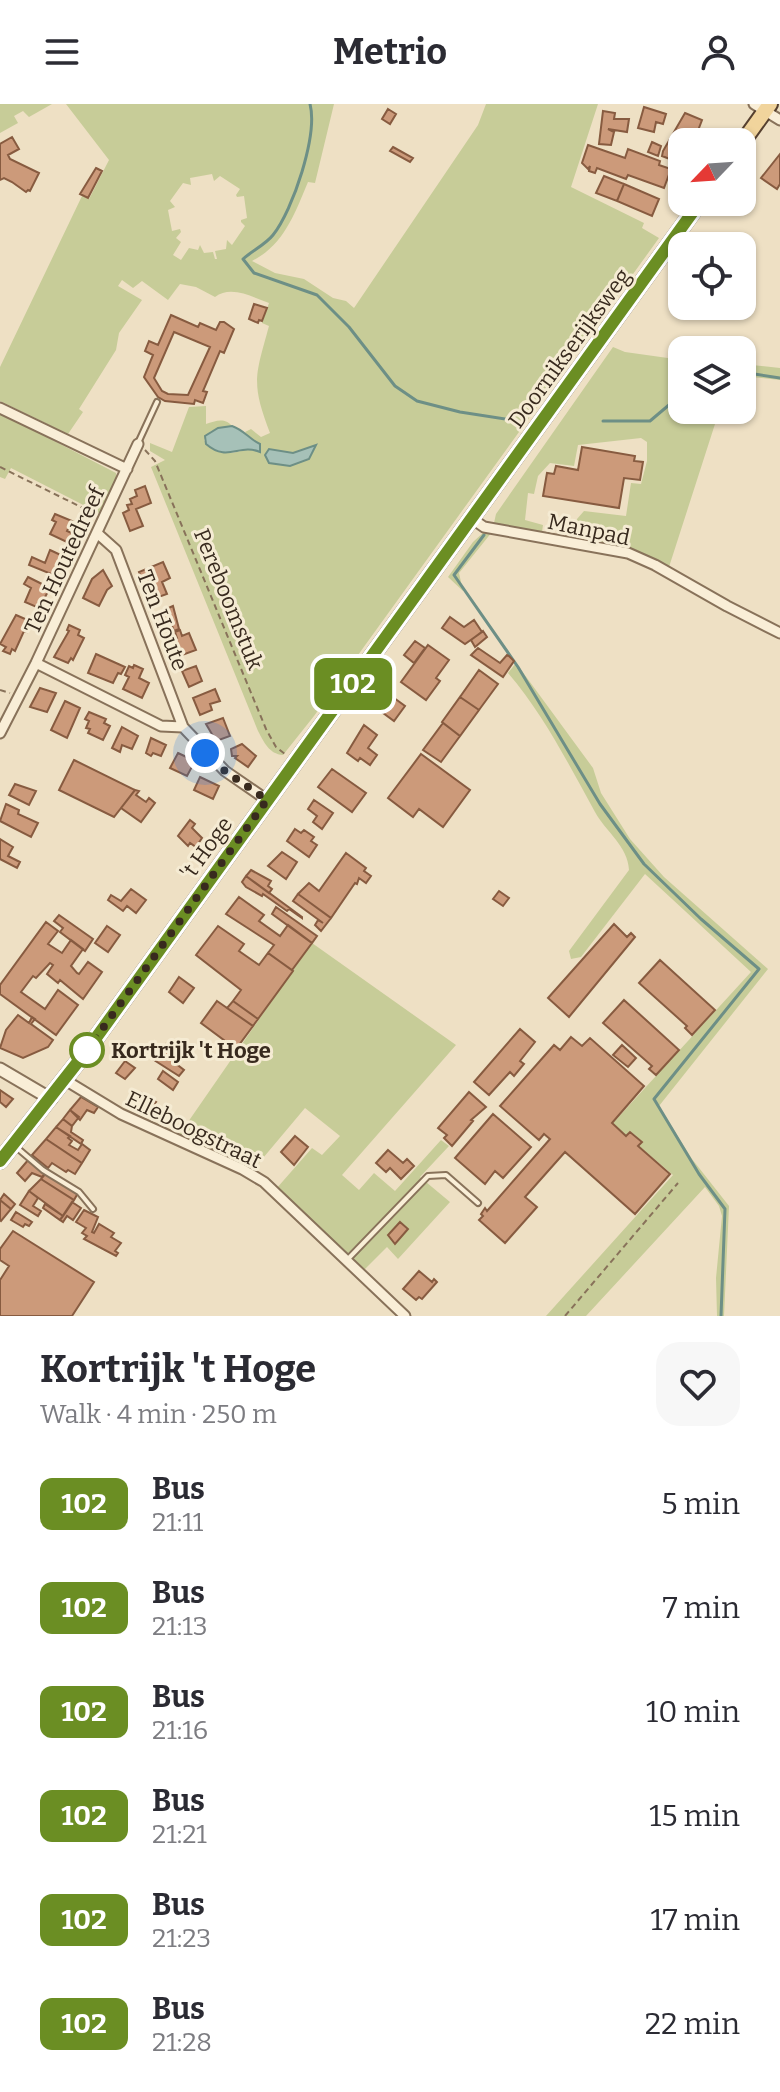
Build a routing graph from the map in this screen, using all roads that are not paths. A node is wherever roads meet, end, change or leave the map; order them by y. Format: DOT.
graph roads {
  1 [pos="763,106"];
  2 [pos="780,120"];
  3 [pos="751,128"];
  4 [pos="690,216"];
  5 [pos="157,402"];
  6 [pos="0,408"];
  7 [pos="138,444"];
  8 [pos="127,469"];
  9 [pos="471,518"];
  10 [pos="97,533"];
  11 [pos="780,633"];
  12 [pos="36,663"];
  13 [pos="183,727"];
  14 [pos="0,733"];
  15 [pos="267,800"];
  16 [pos="0,1069"];
  17 [pos="65,1080"];
  18 [pos="51,1099"];
  19 [pos="14,1145"];
  20 [pos="0,1161"];
  21 [pos="478,1203"];
  22 [pos="93,1209"];
  23 [pos="347,1260"];
  24 [pos="405,1316"];
  1 -- 2 [label="street"];
  1 -- 3 [label="main road"];
  4 -- 9 [label="main road, Doornikserijksweg"];
  5 -- 7 [label="lane"];
  6 -- 8 [label="street"];
  7 -- 8 [label="street, Ten Houtedreef"];
  8 -- 10 [label="street, Ten Houtedreef"];
  9 -- 11 [label="street, Manpad"];
  9 -- 15 [label="main road, 't Hoge"];
  10 -- 12 [label="street, Ten Houtedreef"];
  10 -- 13 [label="street, Ten Houte"];
  12 -- 13 [label="street"];
  12 -- 14 [label="street, Ten Houtedreef"];
  13 -- 15 [label="street, Ten Houte"];
  15 -- 17 [label="main road, 't Hoge"];
  16 -- 18 [label="street"];
  17 -- 18 [label="main road, 't Hoge"];
  17 -- 23 [label="street, Elleboogstraat"];
  18 -- 19 [label="main road, 't Hoge"];
  19 -- 20 [label="main road, 't Hoge"];
  19 -- 22 [label="lane"];
  21 -- 23 [label="lane"];
  23 -- 24 [label="street, Elleboogstraat"];
}
